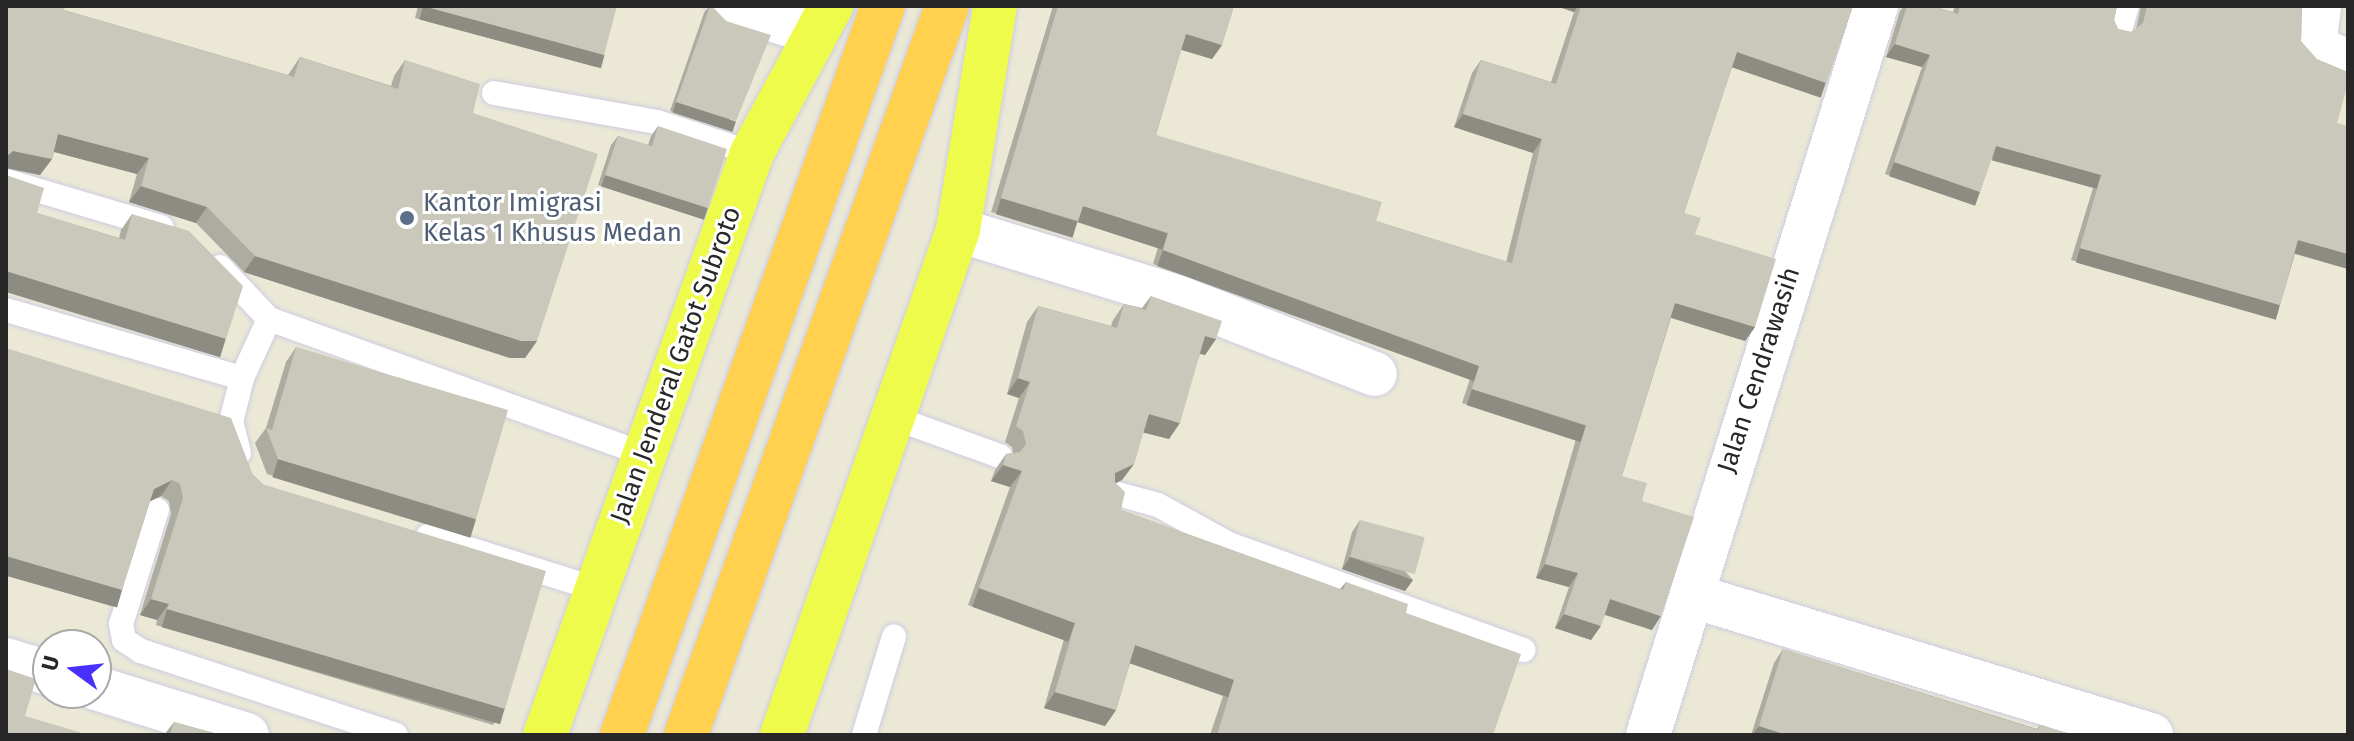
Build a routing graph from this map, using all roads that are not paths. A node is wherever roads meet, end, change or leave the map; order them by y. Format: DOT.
graph roads {
  1 [pos="728,6"];
  2 [pos="883,6"];
  3 [pos="947,6"];
  4 [pos="995,6"];
  5 [pos="1876,6"];
  6 [pos="2127,6"];
  7 [pos="2319,6"];
  8 [pos="824,19"];
  9 [pos="2120,30"];
  10 [pos="2348,62"];
  11 [pos="494,93"];
  12 [pos="752,153"];
  13 [pos="6,181"];
  14 [pos="958,230"];
  15 [pos="6,310"];
  16 [pos="269,319"];
  17 [pos="1375,374"];
  18 [pos="242,378"];
  19 [pos="201,413"];
  20 [pos="892,417"];
  21 [pos="231,422"];
  22 [pos="645,454"];
  23 [pos="1000,456"];
  24 [pos="247,473"];
  25 [pos="1118,494"];
  26 [pos="157,510"];
  27 [pos="404,529"];
  28 [pos="596,589"];
  29 [pos="1693,596"];
  30 [pos="894,636"];
  31 [pos="1524,650"];
  32 [pos="6,660"];
  33 [pos="32,668"];
  34 [pos="112,693"];
  35 [pos="247,735"];
  36 [pos="396,735"];
  37 [pos="545,735"];
  38 [pos="622,735"];
  39 [pos="686,735"];
  40 [pos="782,735"];
  41 [pos="864,735"];
  42 [pos="1648,735"];
  43 [pos="2151,735"];
  1 -- 8 [label="street"];
  2 -- 38 [label="highway"];
  3 -- 39 [label="highway"];
  4 -- 14 [label="main road"];
  5 -- 29 [label="street, Jalan Cendrawasih"];
  6 -- 9 [label="lane"];
  7 -- 10 [label="street"];
  8 -- 12 [label="main road, Jalan Jenderal Gatot Subroto"];
  11 -- 12 [label="lane"];
  12 -- 22 [label="main road, Jalan Jenderal Gatot Subroto"];
  13 -- 16 [label="lane"];
  14 -- 17 [label="street"];
  14 -- 20 [label="main road"];
  15 -- 18 [label="lane"];
  16 -- 18 [label="lane"];
  16 -- 22 [label="lane"];
  18 -- 21 [label="lane"];
  19 -- 21 [label="lane"];
  20 -- 23 [label="lane"];
  20 -- 40 [label="main road"];
  21 -- 24 [label="lane"];
  22 -- 28 [label="main road, Jalan Jenderal Gatot Subroto"];
  25 -- 31 [label="lane"];
  26 -- 36 [label="lane"];
  27 -- 28 [label="lane"];
  28 -- 37 [label="main road, Jalan Jenderal Gatot Subroto"];
  29 -- 42 [label="street, Jalan Cendrawasih"];
  29 -- 43 [label="street"];
  30 -- 41 [label="lane"];
  32 -- 33 [label="street"];
  34 -- 35 [label="street"];
}
